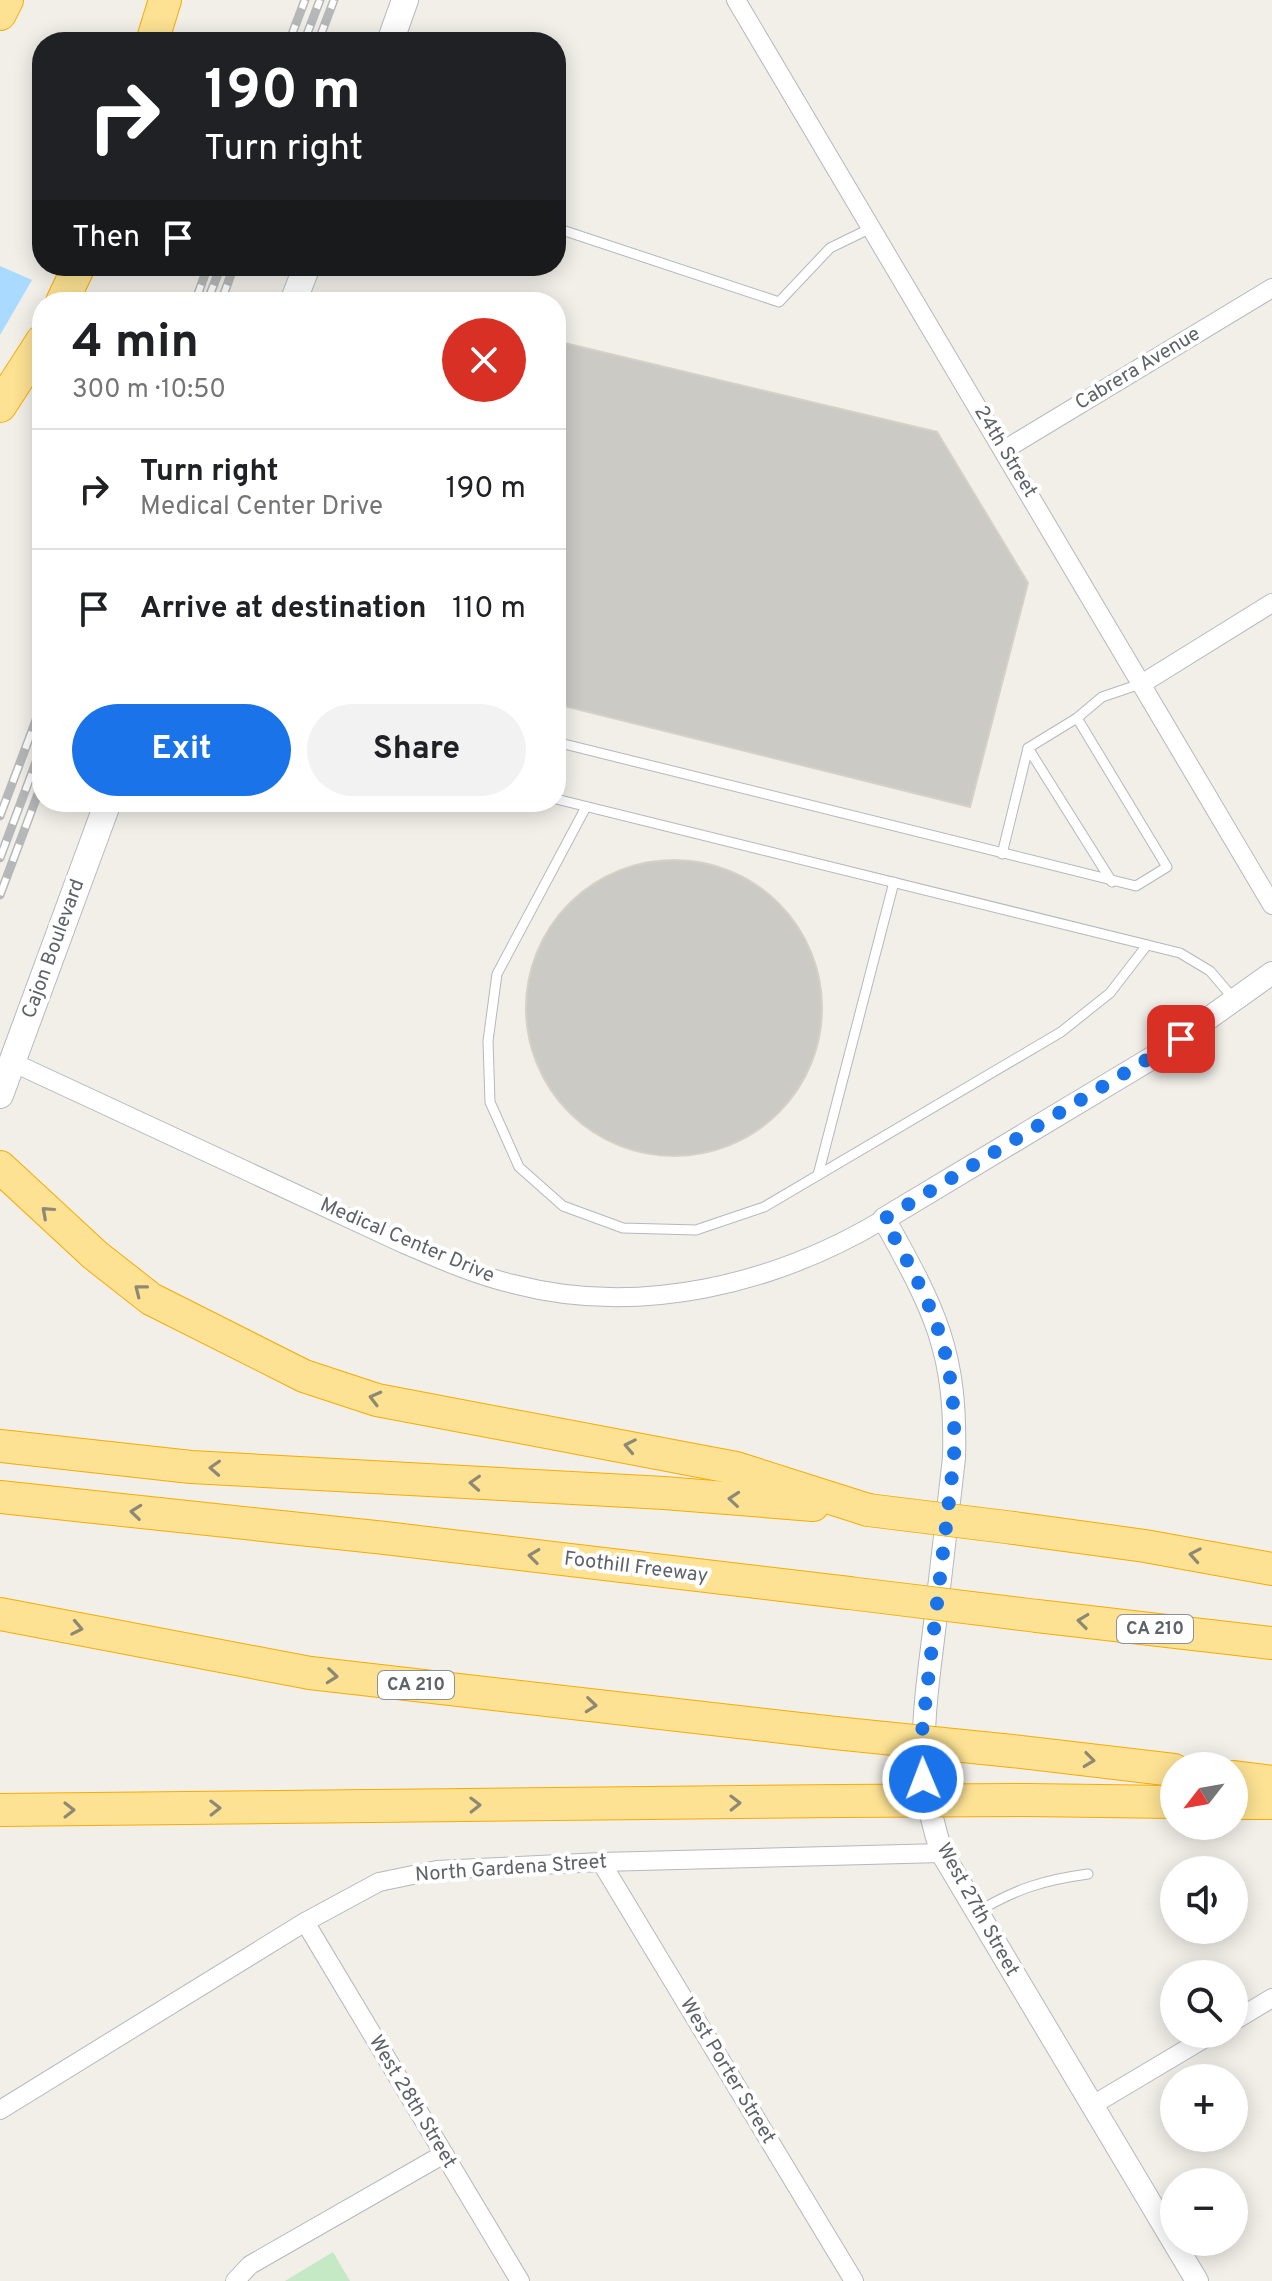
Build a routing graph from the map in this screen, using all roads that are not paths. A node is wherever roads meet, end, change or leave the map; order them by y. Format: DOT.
graph roads {
  1 [pos="7,0"];
  2 [pos="165,0"];
  3 [pos="405,0"];
  4 [pos="736,0"];
  5 [pos="0,14"];
  6 [pos="155,32"];
  7 [pos="394,32"];
  8 [pos="871,228"];
  9 [pos="566,231"];
  10 [pos="1272,288"];
  11 [pos="32,356"];
  12 [pos="0,406"];
  13 [pos="1004,450"];
  14 [pos="1272,603"];
  15 [pos="1143,683"];
  16 [pos="1077,718"];
  17 [pos="566,745"];
  18 [pos="1028,748"];
  19 [pos="566,802"];
  20 [pos="586,807"];
  21 [pos="104,812"];
  22 [pos="1002,854"];
  23 [pos="894,882"];
  24 [pos="1112,882"];
  25 [pos="1272,905"];
  26 [pos="1147,945"];
  27 [pos="1272,973"];
  28 [pos="1237,1001"];
  29 [pos="12,1062"];
  30 [pos="0,1095"];
  31 [pos="0,1167"];
  32 [pos="818,1175"];
  33 [pos="884,1219"];
  34 [pos="0,1446"];
  35 [pos="0,1497"];
  36 [pos="868,1510"];
  37 [pos="1272,1569"];
  38 [pos="0,1614"];
  39 [pos="1272,1643"];
  40 [pos="1160,1768"];
  41 [pos="1248,1779"];
  42 [pos="1272,1782"];
  43 [pos="1160,1802"];
  44 [pos="1248,1803"];
  45 [pos="1272,1803"];
  46 [pos="0,1810"];
  47 [pos="942,1853"];
  48 [pos="601,1862"];
  49 [pos="1088,1874"];
  50 [pos="977,1912"];
  51 [pos="305,1922"];
  52 [pos="1272,1998"];
  53 [pos="1248,2013"];
  54 [pos="1188,2048"];
  55 [pos="1091,2106"];
  56 [pos="0,2110"];
  57 [pos="444,2154"];
  58 [pos="235,2281"];
  59 [pos="520,2281"];
  60 [pos="854,2281"];
  61 [pos="1197,2281"];
  1 -- 5 [label="highway"];
  2 -- 6 [label="highway"];
  3 -- 7 [label="main road"];
  4 -- 8 [label="street, 24th Street"];
  8 -- 9 [label="lane"];
  8 -- 13 [label="street, 24th Street"];
  10 -- 13 [label="street, Cabrera Avenue"];
  11 -- 12 [label="highway"];
  13 -- 15 [label="street, 24th Street"];
  14 -- 15 [label="street"];
  15 -- 16 [label="lane"];
  15 -- 25 [label="street, 24th Street"];
  16 -- 18 [label="lane"];
  16 -- 24 [label="lane"];
  17 -- 22 [label="lane"];
  18 -- 22 [label="lane"];
  18 -- 24 [label="lane"];
  19 -- 20 [label="lane"];
  20 -- 23 [label="lane"];
  20 -- 32 [label="lane"];
  21 -- 29 [label="main road, Cajon Boulevard"];
  22 -- 24 [label="lane"];
  23 -- 26 [label="lane"];
  23 -- 32 [label="lane"];
  26 -- 28 [label="lane"];
  26 -- 32 [label="lane"];
  27 -- 28 [label="street, Medical Center Drive"];
  28 -- 33 [label="street, Medical Center Drive"];
  29 -- 30 [label="main road, Cajon Boulevard"];
  29 -- 33 [label="street, Medical Center Drive"];
  36 -- 31 [label="highway, one-way"];
  33 -- 47 [label="street, West 27th Street"];
  36 -- 34 [label="highway, one-way"];
  39 -- 35 [label="highway, Foothill Freeway / CA 210, one-way, bridge"];
  37 -- 36 [label="highway, one-way, bridge"];
  38 -- 40 [label="highway, CA 210, one-way, bridge"];
  41 -- 42 [label="highway"];
  46 -- 43 [label="highway, one-way, bridge"];
  44 -- 45 [label="highway"];
  47 -- 48 [label="street, North Gardena Street"];
  47 -- 50 [label="street, West 27th Street"];
  48 -- 51 [label="street, North Gardena Street"];
  48 -- 60 [label="street, West Porter Street"];
  49 -- 50 [label="lane"];
  50 -- 55 [label="street, West 27th Street"];
  51 -- 56 [label="street, North Gardena Street"];
  51 -- 57 [label="street, West 28th Street"];
  52 -- 53 [label="street"];
  54 -- 55 [label="street"];
  55 -- 61 [label="street, West 27th Street"];
  57 -- 58 [label="street"];
  57 -- 59 [label="street, West 28th Street"];
}
